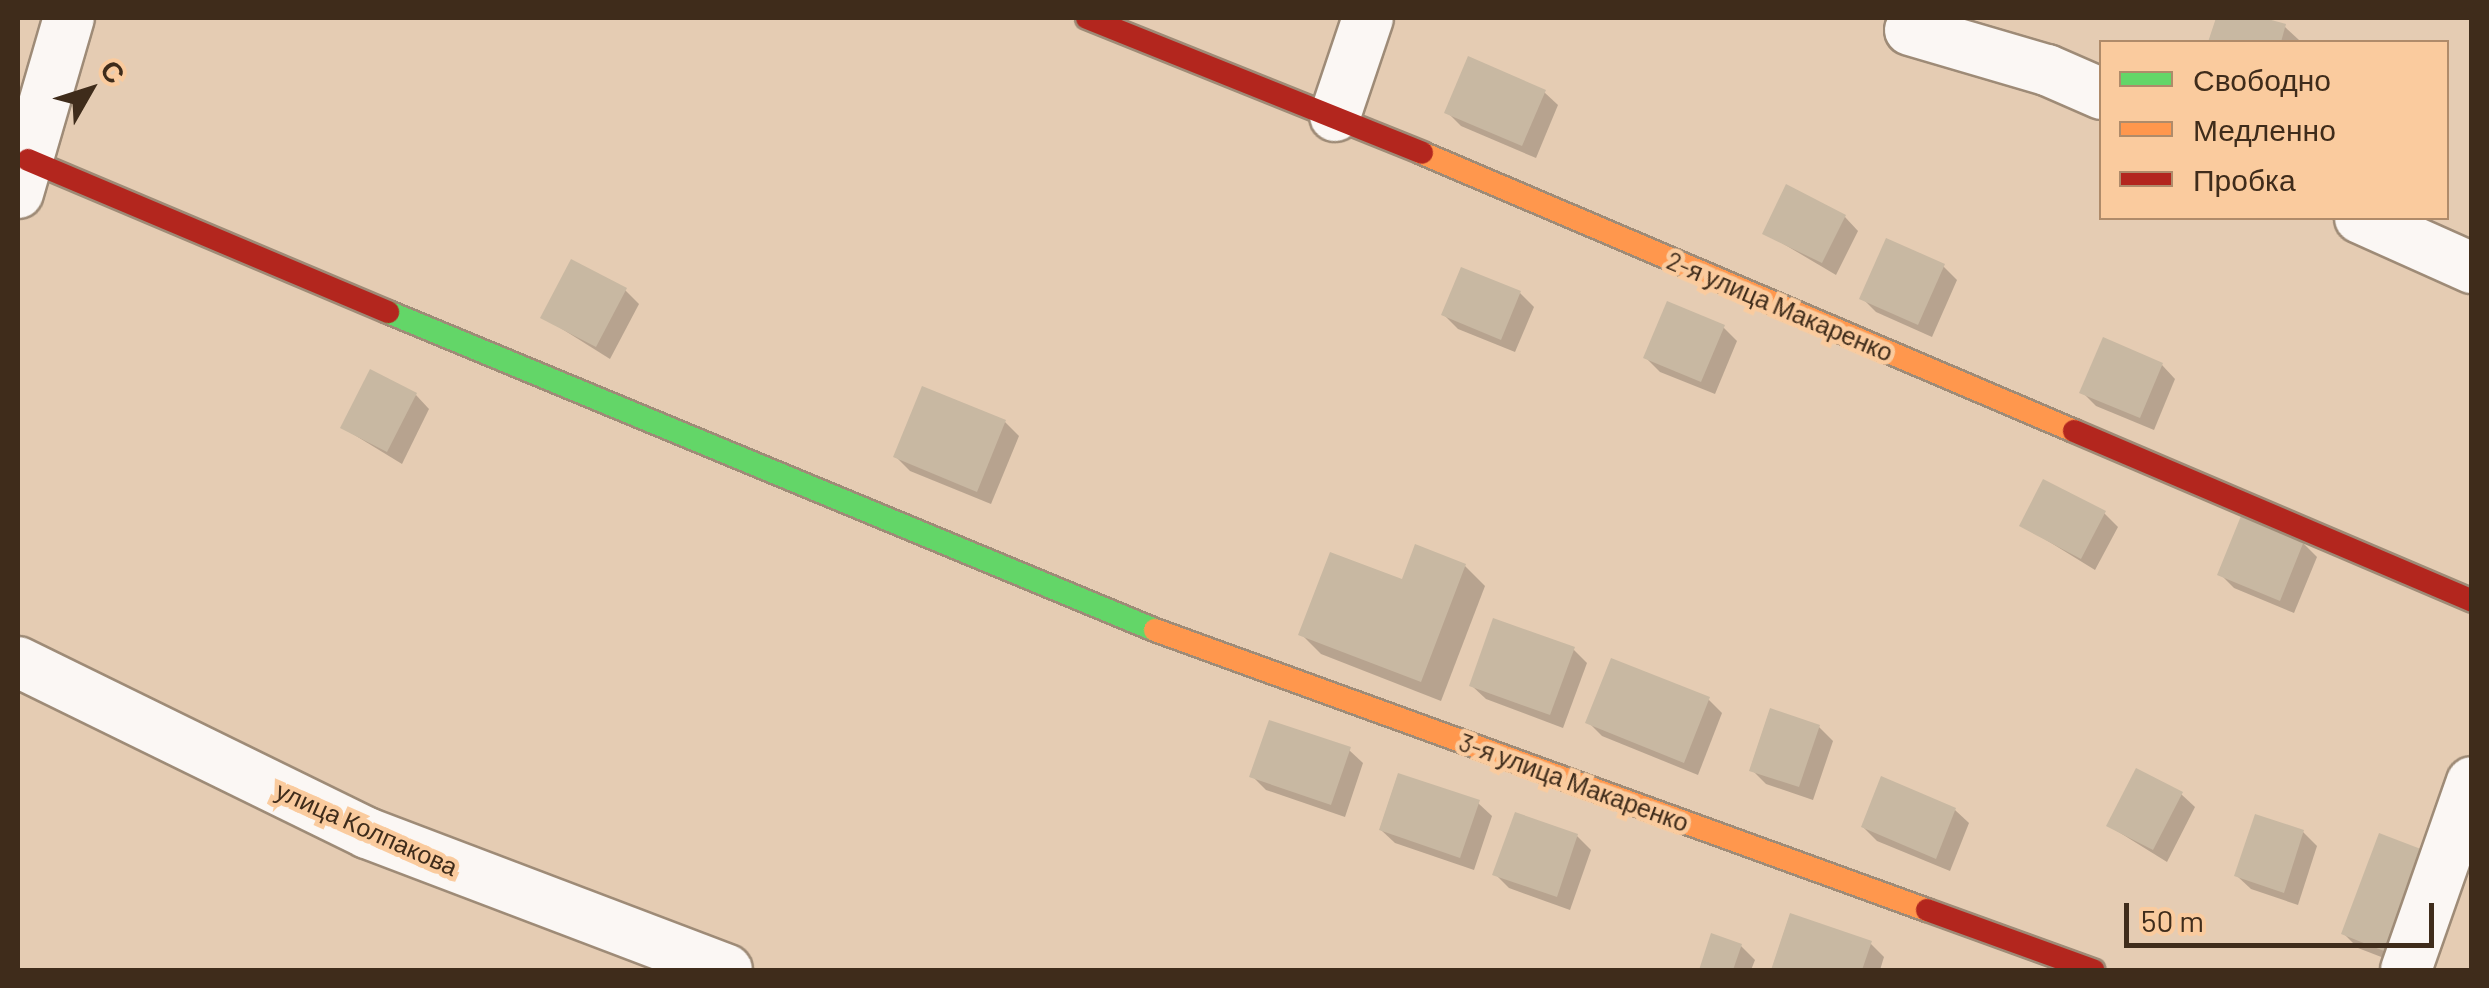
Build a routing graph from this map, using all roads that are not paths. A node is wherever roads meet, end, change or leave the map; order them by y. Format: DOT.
graph roads {
  1 [pos="69,18"];
  2 [pos="1087,18"];
  3 [pos="1368,18"];
  4 [pos="1910,30"];
  5 [pos="2099,93"];
  6 [pos="1334,116"];
  7 [pos="23,176"];
  8 [pos="2364,220"];
  9 [pos="2472,268"];
  10 [pos="2472,601"];
  11 [pos="18,662"];
  12 [pos="2472,782"];
  13 [pos="728,970"];
  14 [pos="2093,970"];
  15 [pos="2406,970"];
  1 -- 7 [label="street"];
  2 -- 6 [label="street, 2-я улица Макаренко"];
  3 -- 6 [label="street"];
  4 -- 5 [label="street"];
  6 -- 10 [label="street, 2-я улица Макаренко"];
  7 -- 14 [label="street, 3-я улица Макаренко"];
  8 -- 9 [label="street"];
  11 -- 13 [label="street, улица Колпакова"];
  12 -- 15 [label="street"];
}
